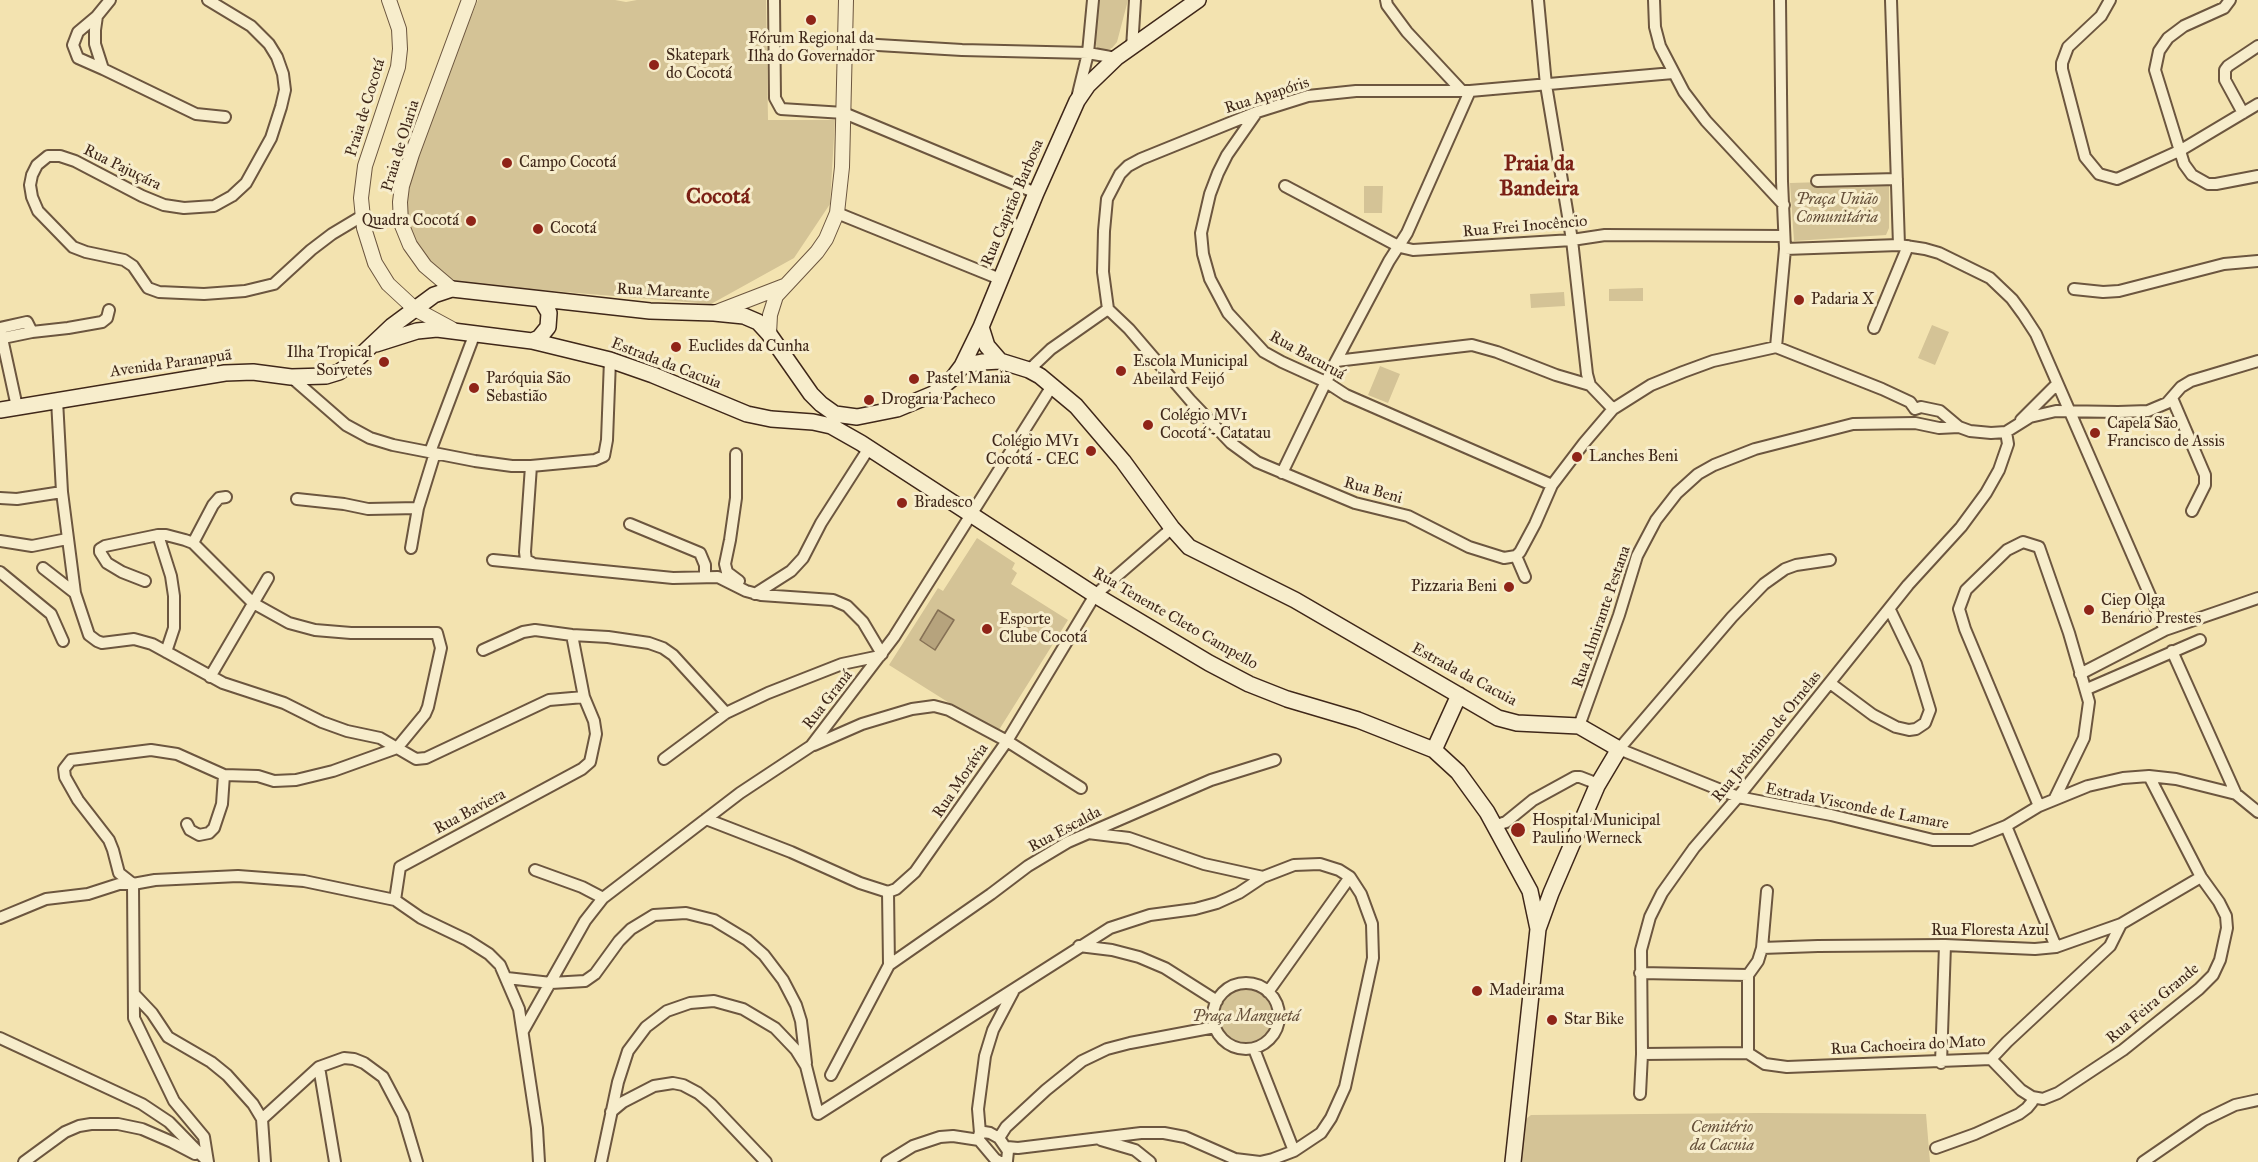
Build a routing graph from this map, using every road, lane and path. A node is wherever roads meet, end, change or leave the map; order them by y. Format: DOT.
graph roads {
  1 [pos="110,0"];
  2 [pos="208,0"];
  3 [pos="389,0"];
  4 [pos="469,0"];
  5 [pos="774,0"];
  6 [pos="846,0"];
  7 [pos="1093,0"];
  8 [pos="1135,0"];
  9 [pos="1198,0"];
  10 [pos="1386,0"];
  11 [pos="1538,0"];
  12 [pos="1654,0"];
  13 [pos="1780,0"];
  14 [pos="1891,0"];
  15 [pos="2110,0"];
  16 [pos="2230,0"];
  17 [pos="97,16"];
  18 [pos="844,43"];
  19 [pos="2258,46"];
  20 [pos="1132,48"];
  21 [pos="1088,53"];
  22 [pos="1116,58"];
  23 [pos="103,69"];
  24 [pos="1673,73"];
  25 [pos="1546,85"];
  26 [pos="1466,91"];
  27 [pos="1077,101"];
  28 [pos="2258,104"];
  29 [pos="1257,112"];
  30 [pos="844,113"];
  31 [pos="2243,113"];
  32 [pos="225,117"];
  33 [pos="2181,150"];
  34 [pos="2258,176"];
  35 [pos="1897,179"];
  36 [pos="1816,181"];
  37 [pos="1285,186"];
  38 [pos="1036,193"];
  39 [pos="1784,205"];
  40 [pos="837,213"];
  41 [pos="363,222"];
  42 [pos="1784,236"];
  43 [pos="1572,240"];
  44 [pos="1904,246"];
  45 [pos="1400,247"];
  46 [pos="1785,249"];
  47 [pos="2258,261"];
  48 [pos="1000,279"];
  49 [pos="784,286"];
  50 [pos="452,289"];
  51 [pos="2074,289"];
  52 [pos="542,301"];
  53 [pos="415,309"];
  54 [pos="1108,309"];
  55 [pos="109,310"];
  56 [pos="714,313"];
  57 [pos="981,327"];
  58 [pos="1874,328"];
  59 [pos="453,330"];
  60 [pos="1,332"];
  61 [pos="475,333"];
  62 [pos="769,334"];
  63 [pos="532,341"];
  64 [pos="374,344"];
  65 [pos="1776,347"];
  66 [pos="610,360"];
  67 [pos="1000,361"];
  68 [pos="1336,361"];
  69 [pos="2258,361"];
  70 [pos="962,366"];
  71 [pos="1029,370"];
  72 [pos="291,377"];
  73 [pos="1326,382"];
  74 [pos="2056,384"];
  75 [pos="1590,385"];
  76 [pos="1052,386"];
  77 [pos="812,394"];
  78 [pos="2172,398"];
  79 [pos="57,399"];
  80 [pos="17,407"];
  81 [pos="1915,409"];
  82 [pos="0,410"];
  83 [pos="1613,410"];
  84 [pos="2069,412"];
  85 [pos="870,415"];
  86 [pos="1945,415"];
  87 [pos="800,421"];
  88 [pos="1915,423"];
  89 [pos="2018,423"];
  90 [pos="1939,428"];
  91 [pos="1959,428"];
  92 [pos="2007,432"];
  93 [pos="865,446"];
  94 [pos="433,452"];
  95 [pos="736,454"];
  96 [pos="531,466"];
  97 [pos="1282,473"];
  98 [pos="1552,485"];
  99 [pos="62,492"];
  100 [pos="226,497"];
  101 [pos="0,498"];
  102 [pos="297,499"];
  103 [pos="418,508"];
  104 [pos="2192,511"];
  105 [pos="971,515"];
  106 [pos="630,524"];
  107 [pos="1172,528"];
  108 [pos="158,535"];
  109 [pos="67,539"];
  110 [pos="0,541"];
  111 [pos="194,543"];
  112 [pos="411,548"];
  113 [pos="1516,556"];
  114 [pos="492,560"];
  115 [pos="1830,560"];
  116 [pos="533,563"];
  117 [pos="43,568"];
  118 [pos="0,572"];
  119 [pos="705,577"];
  120 [pos="268,578"];
  121 [pos="1525,578"];
  122 [pos="145,581"];
  123 [pos="75,593"];
  124 [pos="750,593"];
  125 [pos="1095,595"];
  126 [pos="2258,598"];
  127 [pos="253,603"];
  128 [pos="1890,610"];
  129 [pos="2165,630"];
  130 [pos="573,635"];
  131 [pos="2200,640"];
  132 [pos="63,641"];
  133 [pos="483,650"];
  134 [pos="2172,651"];
  135 [pos="166,652"];
  136 [pos="881,655"];
  137 [pos="2080,674"];
  138 [pos="210,677"];
  139 [pos="1830,683"];
  140 [pos="2086,689"];
  141 [pos="1459,695"];
  142 [pos="584,697"];
  143 [pos="726,713"];
  144 [pos="1579,726"];
  145 [pos="1007,741"];
  146 [pos="811,746"];
  147 [pos="1619,749"];
  148 [pos="399,750"];
  149 [pos="1434,750"];
  150 [pos="664,759"];
  151 [pos="1275,760"];
  152 [pos="224,775"];
  153 [pos="2149,776"];
  154 [pos="1598,784"];
  155 [pos="1081,788"];
  156 [pos="2236,794"];
  157 [pos="1738,797"];
  158 [pos="2054,800"];
  159 [pos="2039,806"];
  160 [pos="2258,812"];
  161 [pos="706,819"];
  162 [pos="187,824"];
  163 [pos="1494,826"];
  164 [pos="2006,826"];
  165 [pos="1088,833"];
  166 [pos="535,870"];
  167 [pos="1263,877"];
  168 [pos="1350,877"];
  169 [pos="2200,877"];
  170 [pos="133,884"];
  171 [pos="1530,891"];
  172 [pos="1767,891"];
  173 [pos="888,892"];
  174 [pos="1551,893"];
  175 [pos="603,898"];
  176 [pos="395,900"];
  177 [pos="0,918"];
  178 [pos="2121,924"];
  179 [pos="1538,929"];
  180 [pos="1945,945"];
  181 [pos="1079,946"];
  182 [pos="2056,947"];
  183 [pos="1762,948"];
  184 [pos="889,965"];
  185 [pos="1640,973"];
  186 [pos="1748,975"];
  187 [pos="507,978"];
  188 [pos="550,983"];
  189 [pos="1014,989"];
  190 [pos="1268,992"];
  191 [pos="135,994"];
  192 [pos="1217,1001"];
  193 [pos="1215,1027"];
  194 [pos="523,1030"];
  195 [pos="0,1038"];
  196 [pos="1254,1049"];
  197 [pos="1748,1053"];
  198 [pos="1642,1054"];
  199 [pos="1991,1059"];
  200 [pos="1941,1063"];
  201 [pos="806,1066"];
  202 [pos="319,1067"];
  203 [pos="831,1075"];
  204 [pos="1640,1094"];
  205 [pos="2032,1098"];
  206 [pos="2258,1100"];
  207 [pos="611,1113"];
  208 [pos="262,1119"];
  209 [pos="985,1134"];
  210 [pos="1095,1138"];
  211 [pos="1936,1148"];
  212 [pos="1294,1151"];
  213 [pos="1007,1158"];
  214 [pos="24,1162"];
  215 [pos="208,1162"];
  216 [pos="265,1162"];
  217 [pos="335,1162"];
  218 [pos="417,1162"];
  219 [pos="539,1162"];
  220 [pos="601,1162"];
  221 [pos="766,1162"];
  222 [pos="888,1162"];
  223 [pos="1150,1162"];
  224 [pos="1513,1162"];
  225 [pos="2143,1162"];
  1 -- 17 [label="street"];
  2 -- 41 [label="street, Rua Pajuçára"];
  3 -- 41 [label="street, Praia de Cocotá"];
  4 -- 50 [label="street, Praia de Olaria"];
  5 -- 30 [label="street"];
  6 -- 18 [label="street"];
  7 -- 21 [label="street"];
  8 -- 20 [label="street"];
  9 -- 20 [label="main road, Rua Capitão Barbosa"];
  10 -- 26 [label="street"];
  11 -- 25 [label="street"];
  12 -- 24 [label="street"];
  13 -- 39 [label="street"];
  14 -- 35 [label="street"];
  15 -- 33 [label="street"];
  16 -- 33 [label="street"];
  17 -- 23 [label="street"];
  17 -- 23 [label="street"];
  18 -- 21 [label="street"];
  18 -- 30 [label="street"];
  19 -- 31 [label="street"];
  20 -- 22 [label="main road, Rua Capitão Barbosa"];
  21 -- 22 [label="street"];
  21 -- 27 [label="street"];
  22 -- 27 [label="main road, Rua Capitão Barbosa"];
  23 -- 32 [label="street"];
  24 -- 25 [label="street, Rua Apapóris"];
  24 -- 39 [label="street"];
  25 -- 26 [label="street, Rua Apapóris"];
  25 -- 43 [label="street"];
  26 -- 29 [label="street, Rua Apapóris"];
  26 -- 45 [label="street"];
  27 -- 38 [label="main road, Rua Capitão Barbosa"];
  28 -- 31 [label="street"];
  29 -- 54 [label="street, Rua Apapóris"];
  29 -- 73 [label="street, Rua Bacuruá"];
  30 -- 38 [label="street"];
  30 -- 40 [label="street"];
  31 -- 33 [label="street"];
  33 -- 34 [label="street"];
  35 -- 36 [label="street"];
  35 -- 44 [label="street"];
  37 -- 45 [label="street, Rua Frei Inocêncio"];
  38 -- 48 [label="main road, Rua Capitão Barbosa"];
  39 -- 42 [label="street"];
  40 -- 48 [label="street"];
  40 -- 49 [label="street"];
  41 -- 53 [label="street, Praia de Cocotá"];
  42 -- 43 [label="street, Rua Frei Inocêncio"];
  42 -- 46 [label="street"];
  43 -- 45 [label="street, Rua Frei Inocêncio"];
  43 -- 75 [label="street"];
  44 -- 46 [label="street"];
  44 -- 58 [label="street"];
  44 -- 74 [label="street"];
  45 -- 68 [label="street"];
  46 -- 65 [label="street"];
  47 -- 51 [label="street"];
  48 -- 57 [label="main road, Rua Capitão Barbosa"];
  49 -- 56 [label="street"];
  49 -- 62 [label="street"];
  50 -- 52 [label="main road, Rua Mareante"];
  50 -- 53 [label="main road"];
  52 -- 56 [label="main road, Rua Mareante"];
  52 -- 63 [label="main road"];
  53 -- 59 [label="street, Praia de Cocotá"];
  53 -- 64 [label="main road, Avenida Paranapuã"];
  54 -- 71 [label="street"];
  54 -- 97 [label="street, Rua Beni"];
  55 -- 60 [label="street"];
  56 -- 62 [label="main road, Rua Mareante"];
  57 -- 67 [label="main road"];
  57 -- 70 [label="main road, Rua Capitão Barbosa"];
  59 -- 61 [label="main road, Estrada da Cacuia"];
  59 -- 64 [label="main road, Avenida Paranapuã"];
  60 -- 80 [label="street"];
  61 -- 63 [label="main road, Estrada da Cacuia"];
  61 -- 94 [label="street"];
  62 -- 77 [label="main road, Rua Mareante"];
  63 -- 66 [label="main road, Estrada da Cacuia"];
  64 -- 72 [label="main road, Avenida Paranapuã"];
  65 -- 81 [label="street"];
  65 -- 83 [label="street"];
  66 -- 87 [label="main road, Estrada da Cacuia"];
  66 -- 96 [label="street"];
  67 -- 70 [label="main road, Estrada da Cacuia"];
  67 -- 71 [label="main road, Estrada da Cacuia"];
  68 -- 73 [label="street"];
  68 -- 75 [label="street"];
  69 -- 78 [label="street"];
  70 -- 85 [label="main road, Rua Capitão Barbosa"];
  71 -- 76 [label="main road, Estrada da Cacuia"];
  72 -- 79 [label="main road, Avenida Paranapuã"];
  72 -- 94 [label="street"];
  73 -- 97 [label="street"];
  73 -- 98 [label="street, Rua Bacuruá"];
  74 -- 84 [label="street"];
  74 -- 89 [label="street"];
  75 -- 83 [label="street"];
  76 -- 105 [label="street, Rua Graná"];
  76 -- 107 [label="main road, Estrada da Cacuia"];
  77 -- 85 [label="main road, Rua Mareante"];
  77 -- 87 [label="main road"];
  78 -- 84 [label="street"];
  78 -- 104 [label="street"];
  79 -- 80 [label="main road, Avenida Paranapuã"];
  79 -- 99 [label="street"];
  80 -- 82 [label="main road, Avenida Paranapuã"];
  81 -- 86 [label="street"];
  81 -- 88 [label="street"];
  83 -- 98 [label="street"];
  84 -- 89 [label="street"];
  84 -- 129 [label="street"];
  85 -- 93 [label="main road"];
  86 -- 90 [label="street"];
  86 -- 91 [label="street"];
  87 -- 93 [label="main road, Estrada da Cacuia"];
  88 -- 90 [label="street, Rua Almirante Pestana"];
  88 -- 144 [label="street, Rua Almirante Pestana"];
  89 -- 92 [label="street"];
  90 -- 91 [label="street"];
  91 -- 92 [label="street"];
  92 -- 128 [label="street, Rua Jerônimo de Ornelas"];
  93 -- 105 [label="main road, Rua Tenente Cleto Campello"];
  93 -- 124 [label="street"];
  94 -- 96 [label="street"];
  94 -- 103 [label="street"];
  95 -- 124 [label="street"];
  96 -- 116 [label="street"];
  97 -- 113 [label="street, Rua Beni"];
  98 -- 113 [label="street"];
  99 -- 101 [label="street"];
  99 -- 109 [label="street"];
  100 -- 111 [label="street"];
  102 -- 103 [label="street"];
  103 -- 112 [label="street"];
  105 -- 125 [label="main road, Rua Tenente Cleto Campello"];
  105 -- 136 [label="street, Rua Graná"];
  106 -- 119 [label="street"];
  107 -- 125 [label="street, Rua Morávia"];
  107 -- 141 [label="main road, Estrada da Cacuia"];
  108 -- 111 [label="street"];
  108 -- 122 [label="street"];
  108 -- 135 [label="street"];
  109 -- 110 [label="street"];
  109 -- 123 [label="street"];
  111 -- 127 [label="street"];
  113 -- 121 [label="street"];
  114 -- 116 [label="street"];
  115 -- 147 [label="street"];
  116 -- 119 [label="street"];
  117 -- 123 [label="street"];
  118 -- 132 [label="street"];
  119 -- 124 [label="street"];
  120 -- 127 [label="street"];
  123 -- 135 [label="street"];
  124 -- 136 [label="street"];
  125 -- 145 [label="street, Rua Morávia"];
  125 -- 149 [label="main road, Rua Tenente Cleto Campello"];
  126 -- 129 [label="street"];
  127 -- 138 [label="street"];
  127 -- 148 [label="street"];
  128 -- 139 [label="street, Rua Jerônimo de Ornelas"];
  128 -- 139 [label="street"];
  129 -- 137 [label="street"];
  130 -- 133 [label="street"];
  130 -- 142 [label="street, Rua Baviera"];
  130 -- 143 [label="street"];
  131 -- 134 [label="street"];
  134 -- 140 [label="street"];
  134 -- 156 [label="street"];
  135 -- 138 [label="street"];
  136 -- 143 [label="street"];
  136 -- 146 [label="street, Rua Graná"];
  137 -- 140 [label="street"];
  137 -- 159 [label="street"];
  138 -- 148 [label="street"];
  139 -- 157 [label="street, Rua Jerônimo de Ornelas"];
  140 -- 158 [label="street"];
  141 -- 144 [label="main road, Estrada da Cacuia"];
  141 -- 149 [label="main road"];
  142 -- 148 [label="street"];
  142 -- 176 [label="street, Rua Baviera"];
  143 -- 150 [label="street"];
  144 -- 147 [label="main road, Estrada da Cacuia"];
  145 -- 146 [label="street"];
  145 -- 155 [label="street"];
  145 -- 173 [label="street, Rua Morávia"];
  146 -- 161 [label="street, Rua Graná"];
  147 -- 154 [label="main road"];
  147 -- 157 [label="street, Estrada Visconde de Lamare"];
  148 -- 152 [label="street"];
  149 -- 163 [label="main road, Rua Tenente Cleto Campello"];
  151 -- 165 [label="street, Rua Escalda"];
  152 -- 162 [label="street"];
  152 -- 170 [label="street"];
  153 -- 156 [label="street, Estrada Visconde de Lamare"];
  153 -- 158 [label="street, Estrada Visconde de Lamare"];
  153 -- 169 [label="street, Rua Feira Grande"];
  154 -- 163 [label="street"];
  154 -- 174 [label="main road"];
  156 -- 160 [label="street, Estrada Visconde de Lamare"];
  157 -- 164 [label="street, Estrada Visconde de Lamare"];
  157 -- 185 [label="street, Rua Jerônimo de Ornelas"];
  158 -- 159 [label="street, Estrada Visconde de Lamare"];
  159 -- 164 [label="street, Estrada Visconde de Lamare"];
  161 -- 173 [label="street"];
  161 -- 175 [label="street, Rua Graná"];
  163 -- 171 [label="main road, Rua Tenente Cleto Campello"];
  164 -- 182 [label="street"];
  165 -- 167 [label="street"];
  165 -- 184 [label="street, Rua Escalda"];
  166 -- 175 [label="street"];
  167 -- 168 [label="street"];
  167 -- 181 [label="street"];
  168 -- 190 [label="street"];
  168 -- 212 [label="street"];
  169 -- 178 [label="street, Rua Floresta Azul"];
  169 -- 205 [label="street, Rua Feira Grande"];
  170 -- 176 [label="street"];
  170 -- 177 [label="street"];
  170 -- 191 [label="street"];
  171 -- 174 [label="main road"];
  171 -- 179 [label="main road, Rua Tenente Cleto Campello"];
  172 -- 183 [label="street"];
  173 -- 184 [label="street"];
  174 -- 179 [label="main road"];
  175 -- 188 [label="street, Rua Graná"];
  176 -- 187 [label="street"];
  178 -- 182 [label="street, Rua Floresta Azul"];
  178 -- 199 [label="street, Rua Cachoeira do Mato"];
  179 -- 224 [label="main road"];
  180 -- 182 [label="street, Rua Floresta Azul"];
  180 -- 183 [label="street, Rua Floresta Azul"];
  180 -- 200 [label="street"];
  181 -- 189 [label="street"];
  181 -- 192 [label="street"];
  183 -- 186 [label="street"];
  184 -- 203 [label="street"];
  185 -- 186 [label="street"];
  185 -- 198 [label="street, Rua Jerônimo de Ornelas"];
  186 -- 197 [label="street"];
  187 -- 188 [label="street"];
  187 -- 194 [label="street"];
  188 -- 194 [label="street, Rua Graná"];
  188 -- 201 [label="street"];
  189 -- 201 [label="street"];
  189 -- 209 [label="street"];
  190 -- 192 [label="street"];
  190 -- 196 [label="street"];
  191 -- 208 [label="street"];
  191 -- 215 [label="street"];
  192 -- 193 [label="street"];
  193 -- 196 [label="street"];
  193 -- 209 [label="street"];
  194 -- 219 [label="street"];
  195 -- 215 [label="street"];
  196 -- 212 [label="street"];
  197 -- 198 [label="street, Rua Cachoeira do Mato"];
  197 -- 200 [label="street, Rua Cachoeira do Mato"];
  198 -- 204 [label="street, Rua Jerônimo de Ornelas"];
  199 -- 200 [label="street, Rua Cachoeira do Mato"];
  199 -- 205 [label="street"];
  201 -- 207 [label="street"];
  202 -- 208 [label="street"];
  202 -- 217 [label="street"];
  202 -- 218 [label="street"];
  205 -- 211 [label="street"];
  206 -- 225 [label="street"];
  207 -- 220 [label="street"];
  207 -- 221 [label="street"];
  208 -- 216 [label="street"];
  209 -- 213 [label="street"];
  209 -- 213 [label="street"];
  209 -- 222 [label="street"];
  210 -- 212 [label="street"];
  210 -- 213 [label="street"];
  210 -- 223 [label="street"];
  214 -- 215 [label="street"];
}
